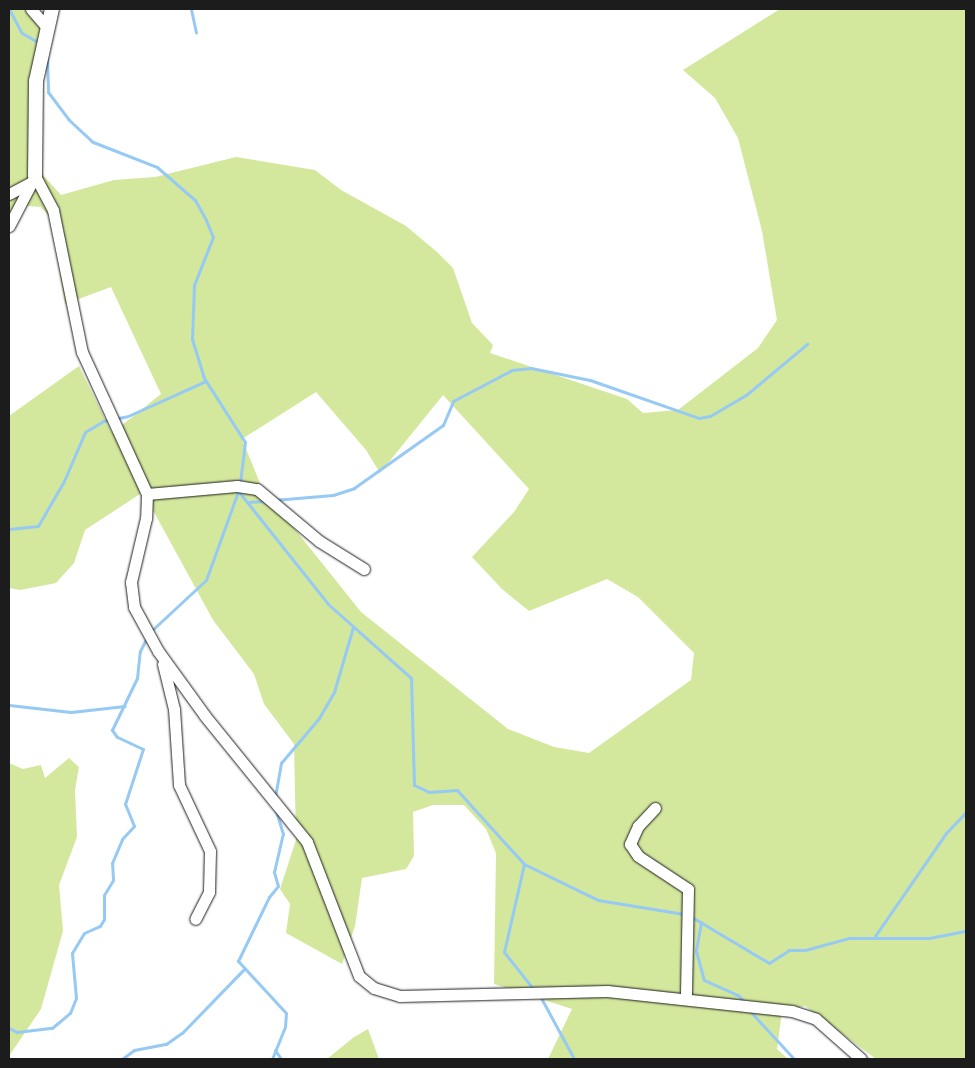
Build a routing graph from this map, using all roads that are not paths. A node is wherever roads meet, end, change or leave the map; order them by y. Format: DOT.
graph roads {
  1 [pos="31,9"];
  2 [pos="52,9"];
  3 [pos="46,26"];
  4 [pos="34,179"];
  5 [pos="9,194"];
  6 [pos="9,226"];
  7 [pos="147,494"];
  8 [pos="364,569"];
  9 [pos="158,651"];
  10 [pos="655,808"];
  11 [pos="195,919"];
  12 [pos="686,998"];
  13 [pos="862,1059"];
  1 -- 3 [label="street"];
  2 -- 3 [label="street"];
  3 -- 4 [label="street"];
  4 -- 5 [label="street"];
  4 -- 6 [label="street"];
  4 -- 7 [label="street"];
  7 -- 8 [label="street"];
  7 -- 9 [label="street"];
  9 -- 11 [label="street"];
  9 -- 12 [label="street"];
  10 -- 12 [label="street"];
  12 -- 13 [label="street"];
}
